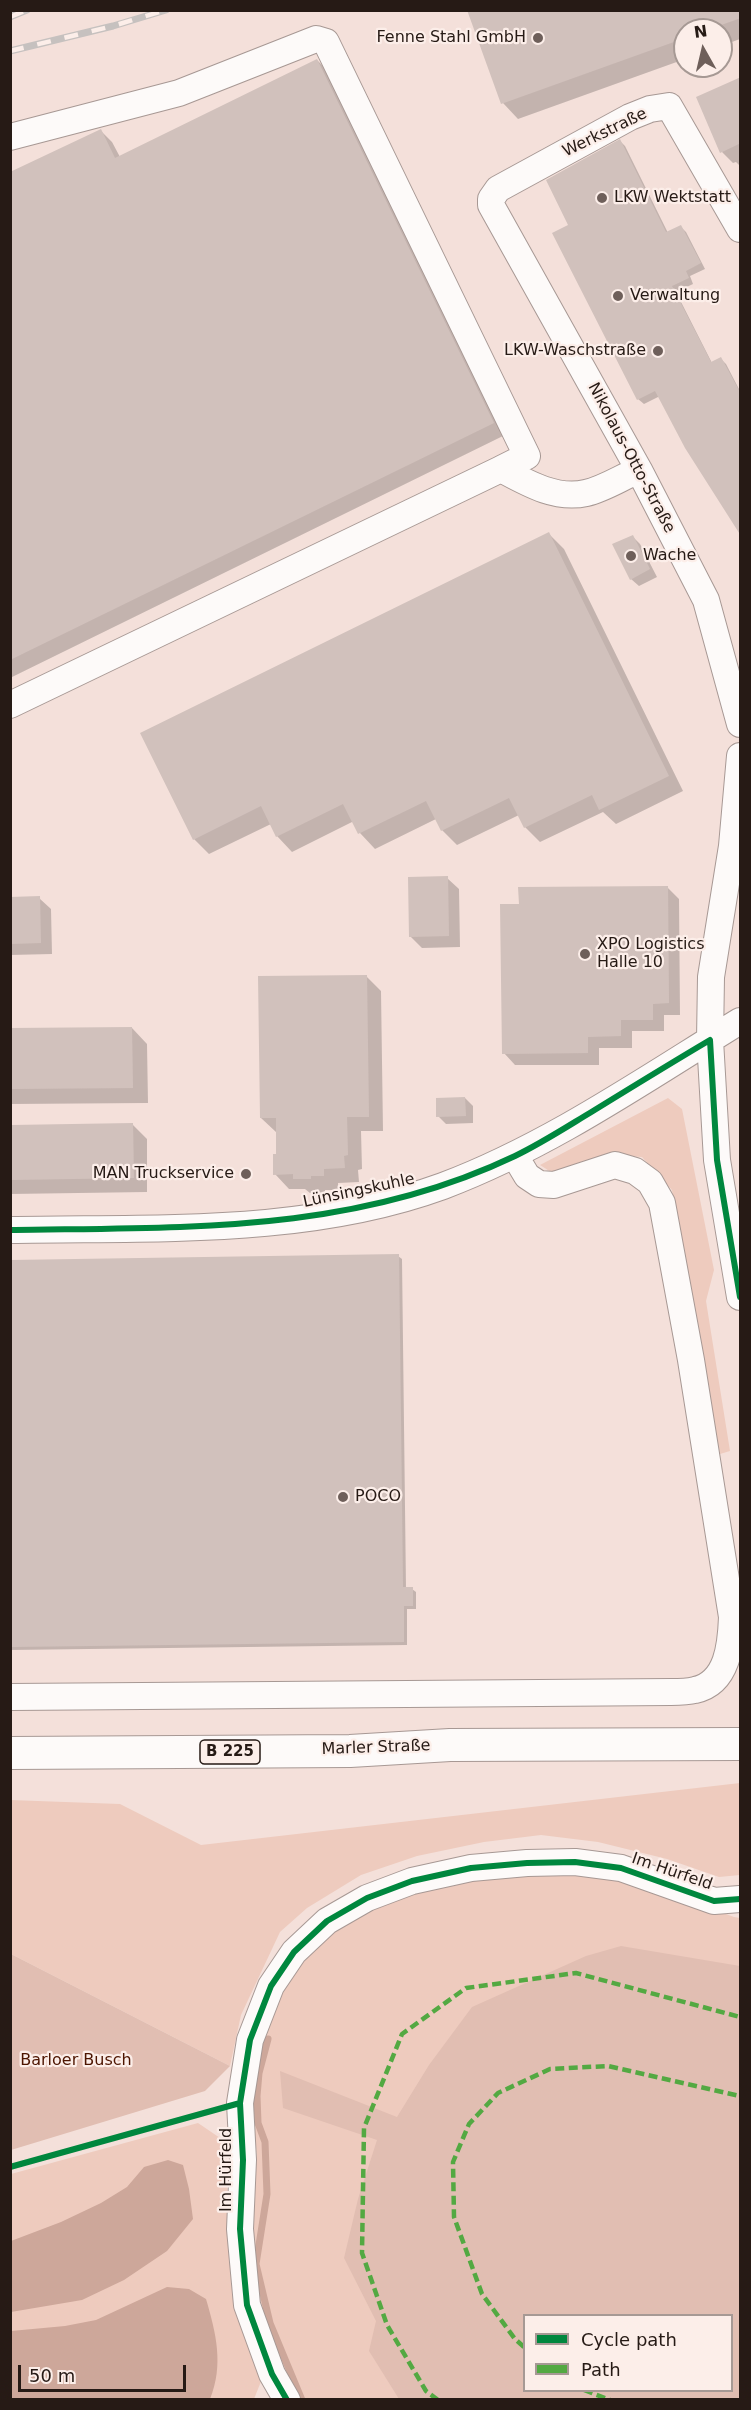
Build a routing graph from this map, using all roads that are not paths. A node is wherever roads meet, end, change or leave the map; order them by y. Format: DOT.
graph roads {
  1 [pos="10,136"];
  2 [pos="491,205"];
  3 [pos="741,229"];
  4 [pos="501,469"];
  5 [pos="639,470"];
  6 [pos="10,705"];
  7 [pos="741,724"];
  8 [pos="740,768"];
  9 [pos="741,1021"];
  10 [pos="710,1040"];
  11 [pos="515,1156"];
  12 [pos="10,1230"];
  13 [pos="741,1297"];
  14 [pos="10,1697"];
  15 [pos="741,1744"];
  16 [pos="10,1753"];
  17 [pos="741,1899"];
  18 [pos="287,2400"];
  1 -- 4 [label="street"];
  2 -- 3 [label="street, Werkstraße"];
  2 -- 5 [label="street, Nikolaus-Otto-Straße"];
  4 -- 5 [label="street"];
  4 -- 6 [label="street"];
  5 -- 7 [label="street, Nikolaus-Otto-Straße"];
  8 -- 10 [label="street"];
  9 -- 10 [label="street, Lünsingskuhle"];
  10 -- 11 [label="street, Lünsingskuhle"];
  10 -- 13 [label="street"];
  11 -- 12 [label="street, Lünsingskuhle"];
  11 -- 14 [label="street"];
  15 -- 16 [label="main road, Marler Straße / B 225"];
  17 -- 18 [label="street, Im Hürfeld"];
}
